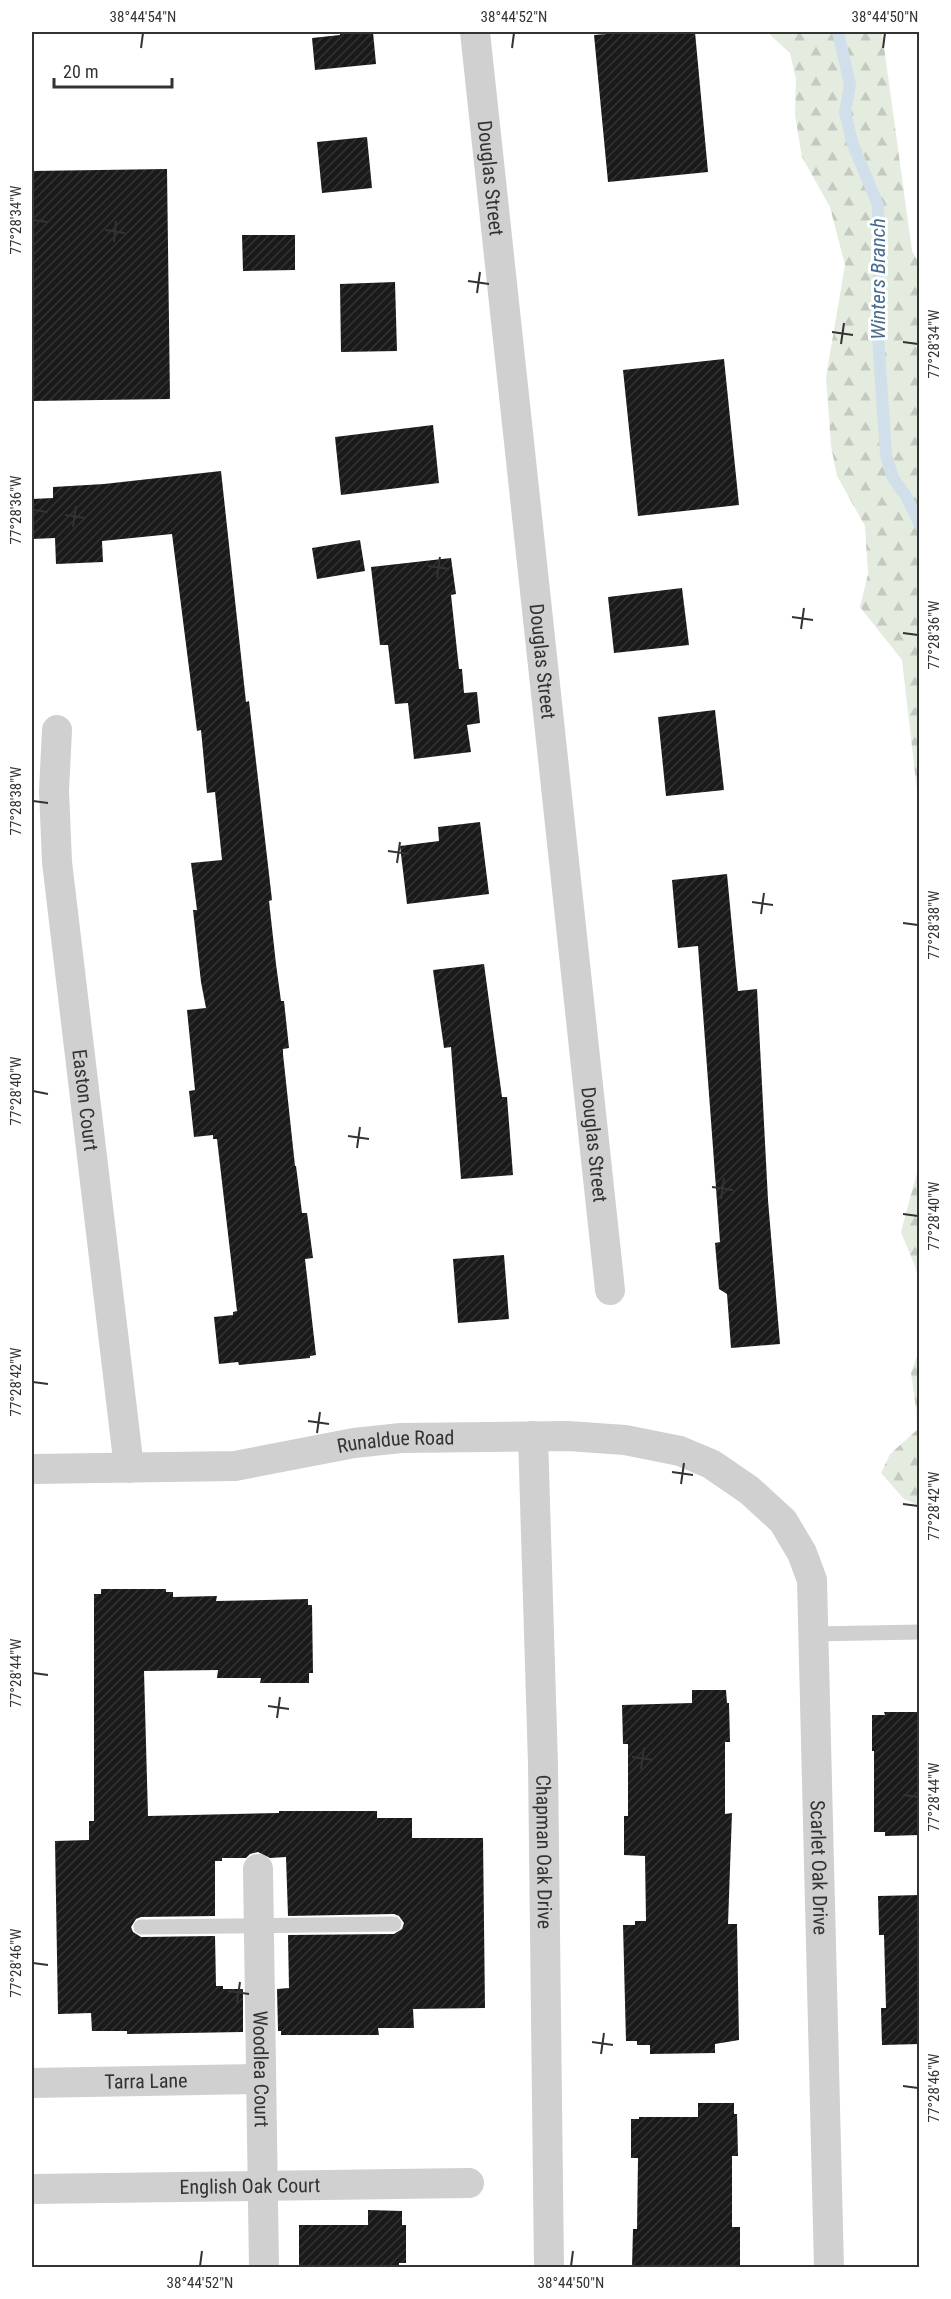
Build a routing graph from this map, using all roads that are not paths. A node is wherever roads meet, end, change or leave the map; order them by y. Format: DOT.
graph roads {
  1 [pos="475,32"];
  2 [pos="57,730"];
  3 [pos="610,1290"];
  4 [pos="533,1437"];
  5 [pos="129,1468"];
  6 [pos="32,1469"];
  7 [pos="749,1490"];
  8 [pos="920,1632"];
  9 [pos="813,1634"];
  10 [pos="258,1869"];
  11 [pos="394,1924"];
  12 [pos="260,1925"];
  13 [pos="141,1927"];
  14 [pos="261,2079"];
  15 [pos="32,2083"];
  16 [pos="469,2183"];
  17 [pos="263,2186"];
  18 [pos="32,2189"];
  19 [pos="264,2268"];
  20 [pos="549,2268"];
  21 [pos="829,2268"];
  1 -- 3 [label="street, Douglas Street"];
  2 -- 5 [label="street, Easton Court"];
  4 -- 5 [label="street, Runaldue Road"];
  4 -- 7 [label="street, Runaldue Road"];
  4 -- 20 [label="street, Chapman Oak Drive"];
  5 -- 6 [label="street, Runaldue Road"];
  7 -- 9 [label="street, Scarlet Oak Drive"];
  8 -- 9 [label="lane"];
  9 -- 21 [label="street, Scarlet Oak Drive"];
  10 -- 12 [label="street, Woodlea Court"];
  11 -- 12 [label="lane"];
  12 -- 13 [label="lane"];
  12 -- 14 [label="street, Woodlea Court"];
  14 -- 15 [label="street, Tarra Lane"];
  14 -- 17 [label="street, Woodlea Court"];
  16 -- 17 [label="street, English Oak Court"];
  17 -- 18 [label="street, English Oak Court"];
  17 -- 19 [label="street, Woodlea Court"];
}
